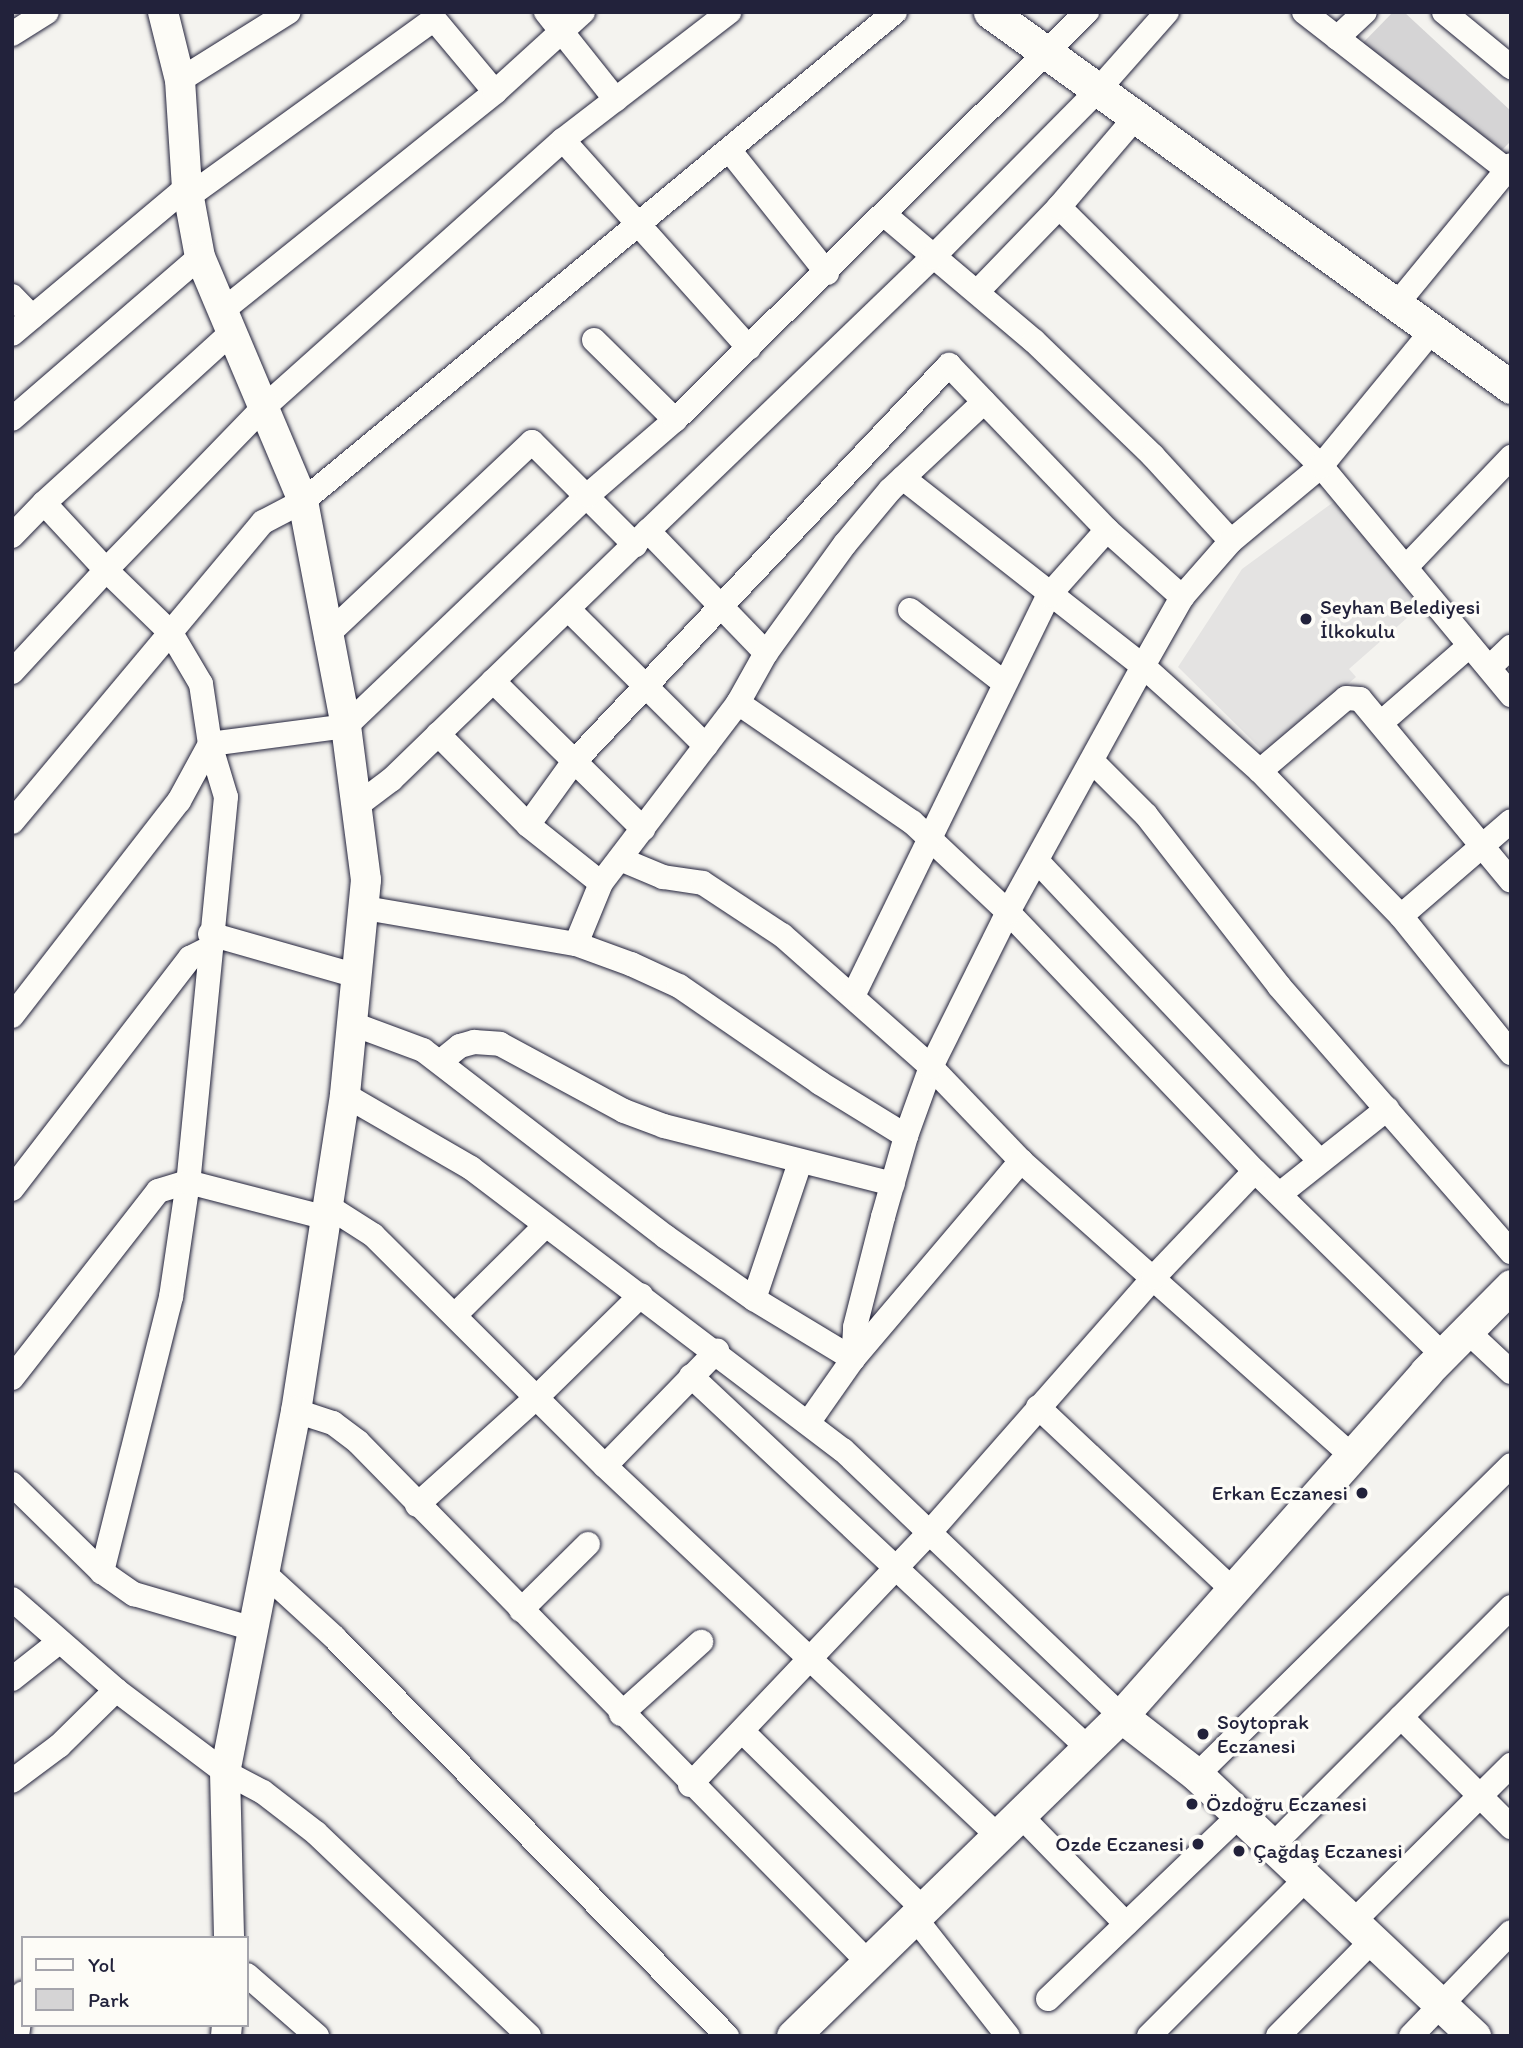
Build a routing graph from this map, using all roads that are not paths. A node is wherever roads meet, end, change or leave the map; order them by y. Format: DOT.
graph roads {
  1 [pos="47,12"];
  2 [pos="163,12"];
  3 [pos="289,12"];
  4 [pos="546,12"];
  5 [pos="583,12"];
  6 [pos="729,12"];
  7 [pos="895,12"];
  8 [pos="990,12"];
  9 [pos="1087,12"];
  10 [pos="1167,12"];
  11 [pos="1304,12"];
  12 [pos="1365,12"];
  13 [pos="1444,12"];
  14 [pos="563,33"];
  15 [pos="12,34"];
  16 [pos="1337,37"];
  17 [pos="1048,54"];
  18 [pos="1511,68"];
  19 [pos="180,80"];
  20 [pos="1098,90"];
  21 [pos="495,92"];
  22 [pos="616,100"];
  23 [pos="1136,117"];
  24 [pos="563,141"];
  25 [pos="730,151"];
  26 [pos="1509,168"];
  27 [pos="188,192"];
  28 [pos="1059,207"];
  29 [pos="886,216"];
  30 [pos="641,226"];
  31 [pos="200,257"];
  32 [pos="933,257"];
  33 [pos="827,273"];
  34 [pos="978,291"];
  35 [pos="12,296"];
  36 [pos="1396,305"];
  37 [pos="32,317"];
  38 [pos="226,322"];
  39 [pos="1432,331"];
  40 [pos="12,334"];
  41 [pos="594,340"];
  42 [pos="749,348"];
  43 [pos="1508,381"];
  44 [pos="984,402"];
  45 [pos="263,408"];
  46 [pos="12,419"];
  47 [pos="675,420"];
  48 [pos="1511,457"];
  49 [pos="1321,466"];
  50 [pos="903,478"];
  51 [pos="589,495"];
  52 [pos="303,501"];
  53 [pos="44,503"];
  54 [pos="1107,530"];
  55 [pos="12,536"];
  56 [pos="641,538"];
  57 [pos="1231,541"];
  58 [pos="1407,566"];
  59 [pos="106,570"];
  60 [pos="1049,595"];
  61 [pos="1182,597"];
  62 [pos="722,607"];
  63 [pos="568,609"];
  64 [pos="911,610"];
  65 [pos="171,633"];
  66 [pos="326,636"];
  67 [pos="1469,646"];
  68 [pos="1511,647"];
  69 [pos="766,653"];
  70 [pos="1143,666"];
  71 [pos="1490,667"];
  72 [pos="12,672"];
  73 [pos="493,681"];
  74 [pos="1003,682"];
  75 [pos="644,688"];
  76 [pos="1511,695"];
  77 [pos="738,703"];
  78 [pos="1382,722"];
  79 [pos="346,726"];
  80 [pos="438,734"];
  81 [pos="210,744"];
  82 [pos="706,746"];
  83 [pos="1092,761"];
  84 [pos="572,764"];
  85 [pos="1260,771"];
  86 [pos="359,804"];
  87 [pos="1511,821"];
  88 [pos="12,822"];
  89 [pos="528,825"];
  90 [pos="643,829"];
  91 [pos="929,842"];
  92 [pos="1481,846"];
  93 [pos="620,859"];
  94 [pos="1038,862"];
  95 [pos="1511,881"];
  96 [pos="600,883"];
  97 [pos="365,908"];
  98 [pos="1008,912"];
  99 [pos="1401,916"];
  100 [pos="209,941"];
  101 [pos="576,944"];
  102 [pos="354,975"];
  103 [pos="854,994"];
  104 [pos="12,1016"];
  105 [pos="350,1023"];
  106 [pos="1511,1053"];
  107 [pos="440,1062"];
  108 [pos="931,1067"];
  109 [pos="345,1095"];
  110 [pos="1387,1109"];
  111 [pos="906,1136"];
  112 [pos="1319,1160"];
  113 [pos="1021,1161"];
  114 [pos="800,1162"];
  115 [pos="1255,1171"];
  116 [pos="188,1182"];
  117 [pos="893,1184"];
  118 [pos="12,1189"];
  119 [pos="1280,1194"];
  120 [pos="324,1211"];
  121 [pos="545,1226"];
  122 [pos="1511,1252"];
  123 [pos="1154,1277"];
  124 [pos="1511,1286"];
  125 [pos="641,1295"];
  126 [pos="754,1299"];
  127 [pos="455,1315"];
  128 [pos="1467,1331"];
  129 [pos="717,1351"];
  130 [pos="1443,1354"];
  131 [pos="853,1359"];
  132 [pos="1511,1372"];
  133 [pos="691,1376"];
  134 [pos="12,1378"];
  135 [pos="536,1398"];
  136 [pos="1038,1407"];
  137 [pos="296,1411"];
  138 [pos="808,1423"];
  139 [pos="1351,1455"];
  140 [pos="1511,1465"];
  141 [pos="605,1466"];
  142 [pos="12,1484"];
  143 [pos="417,1504"];
  144 [pos="930,1532"];
  145 [pos="588,1544"];
  146 [pos="897,1567"];
  147 [pos="102,1572"];
  148 [pos="263,1572"];
  149 [pos="1233,1590"];
  150 [pos="12,1599"];
  151 [pos="1511,1607"];
  152 [pos="522,1610"];
  153 [pos="250,1628"];
  154 [pos="59,1642"];
  155 [pos="701,1642"];
  156 [pos="812,1659"];
  157 [pos="12,1679"];
  158 [pos="116,1690"];
  159 [pos="621,1714"];
  160 [pos="1121,1716"];
  161 [pos="1401,1717"];
  162 [pos="743,1732"];
  163 [pos="1088,1748"];
  164 [pos="1511,1765"];
  165 [pos="225,1772"];
  166 [pos="1197,1774"];
  167 [pos="12,1781"];
  168 [pos="690,1785"];
  169 [pos="1480,1796"];
  170 [pos="1240,1815"];
  171 [pos="1009,1825"];
  172 [pos="1511,1827"];
  173 [pos="1272,1846"];
  174 [pos="1307,1878"];
  175 [pos="919,1914"];
  176 [pos="1126,1924"];
  177 [pos="1363,1931"];
  178 [pos="1511,1932"];
  179 [pos="229,1936"];
  180 [pos="868,1962"];
  181 [pos="248,1976"];
  182 [pos="1048,1999"];
  183 [pos="1441,2005"];
  184 [pos="21,2007"];
  185 [pos="17,2036"];
  186 [pos="317,2036"];
  187 [pos="529,2036"];
  188 [pos="727,2036"];
  189 [pos="793,2036"];
  190 [pos="1008,2036"];
  191 [pos="1149,2036"];
  192 [pos="1278,2036"];
  193 [pos="1411,2036"];
  194 [pos="1474,2036"];
  1 -- 15 [label="street"];
  2 -- 19 [label="street"];
  3 -- 19 [label="street"];
  4 -- 14 [label="street"];
  5 -- 14 [label="street"];
  6 -- 22 [label="street"];
  7 -- 25 [label="street"];
  8 -- 17 [label="main road"];
  9 -- 17 [label="street"];
  10 -- 20 [label="street"];
  11 -- 16 [label="street"];
  12 -- 16 [label="street"];
  13 -- 18 [label="street"];
  14 -- 21 [label="street"];
  14 -- 22 [label="street"];
  16 -- 26 [label="street"];
  17 -- 20 [label="main road"];
  17 -- 29 [label="street"];
  19 -- 27 [label="street"];
  20 -- 23 [label="main road"];
  20 -- 32 [label="street"];
  21 -- 27 [label="street"];
  21 -- 38 [label="street"];
  22 -- 24 [label="street"];
  23 -- 28 [label="street"];
  23 -- 36 [label="main road"];
  24 -- 30 [label="street"];
  24 -- 45 [label="street"];
  25 -- 30 [label="street"];
  25 -- 33 [label="street"];
  26 -- 36 [label="street"];
  27 -- 31 [label="street"];
  27 -- 37 [label="street"];
  28 -- 34 [label="street"];
  28 -- 49 [label="street"];
  29 -- 32 [label="street"];
  29 -- 33 [label="street"];
  30 -- 42 [label="street"];
  30 -- 52 [label="street"];
  31 -- 38 [label="street"];
  31 -- 46 [label="street"];
  32 -- 34 [label="street"];
  32 -- 56 [label="street"];
  33 -- 42 [label="street"];
  34 -- 57 [label="street"];
  35 -- 37 [label="street"];
  36 -- 39 [label="main road"];
  37 -- 40 [label="street"];
  38 -- 45 [label="street"];
  38 -- 53 [label="street"];
  39 -- 43 [label="main road"];
  39 -- 49 [label="street"];
  41 -- 47 [label="street"];
  42 -- 47 [label="street"];
  44 -- 50 [label="street"];
  44 -- 54 [label="street"];
  44 -- 62 [label="street"];
  45 -- 52 [label="street"];
  45 -- 59 [label="street"];
  47 -- 51 [label="street"];
  48 -- 58 [label="street"];
  49 -- 57 [label="street"];
  49 -- 58 [label="street"];
  50 -- 60 [label="street"];
  50 -- 69 [label="street"];
  51 -- 56 [label="street"];
  51 -- 66 [label="street"];
  51 -- 79 [label="street"];
  52 -- 65 [label="street"];
  52 -- 66 [label="street"];
  53 -- 55 [label="street"];
  53 -- 59 [label="street"];
  54 -- 60 [label="street"];
  54 -- 61 [label="street"];
  56 -- 62 [label="street"];
  56 -- 63 [label="street"];
  57 -- 61 [label="street"];
  58 -- 67 [label="street"];
  59 -- 65 [label="street"];
  59 -- 72 [label="street"];
  60 -- 70 [label="street"];
  60 -- 74 [label="street"];
  61 -- 70 [label="street"];
  62 -- 69 [label="street"];
  62 -- 75 [label="street"];
  63 -- 73 [label="street"];
  63 -- 75 [label="street"];
  64 -- 74 [label="street"];
  65 -- 81 [label="street"];
  65 -- 88 [label="street"];
  66 -- 79 [label="street"];
  67 -- 71 [label="street"];
  67 -- 78 [label="street"];
  68 -- 71 [label="street"];
  69 -- 77 [label="street"];
  70 -- 83 [label="street"];
  70 -- 85 [label="street"];
  71 -- 76 [label="street"];
  73 -- 80 [label="street"];
  73 -- 84 [label="street"];
  74 -- 91 [label="street"];
  75 -- 82 [label="street"];
  75 -- 84 [label="street"];
  77 -- 82 [label="street"];
  77 -- 91 [label="street"];
  78 -- 85 [label="street"];
  78 -- 92 [label="street"];
  79 -- 81 [label="street"];
  79 -- 86 [label="street"];
  80 -- 86 [label="street"];
  80 -- 89 [label="street"];
  81 -- 100 [label="street"];
  81 -- 104 [label="street"];
  82 -- 90 [label="street"];
  83 -- 94 [label="street"];
  83 -- 110 [label="street"];
  84 -- 89 [label="street"];
  84 -- 90 [label="street"];
  85 -- 99 [label="street"];
  86 -- 97 [label="street"];
  87 -- 92 [label="street"];
  89 -- 96 [label="street"];
  90 -- 93 [label="street"];
  91 -- 98 [label="street"];
  91 -- 103 [label="street"];
  92 -- 95 [label="street"];
  92 -- 99 [label="street"];
  93 -- 96 [label="street"];
  93 -- 103 [label="street"];
  94 -- 98 [label="street"];
  94 -- 112 [label="street"];
  96 -- 101 [label="street"];
  97 -- 101 [label="street"];
  97 -- 102 [label="street"];
  98 -- 108 [label="street"];
  98 -- 115 [label="street"];
  99 -- 106 [label="street"];
  100 -- 102 [label="street"];
  100 -- 116 [label="street"];
  100 -- 118 [label="street"];
  101 -- 111 [label="street"];
  102 -- 105 [label="street"];
  103 -- 108 [label="street"];
  105 -- 107 [label="street"];
  105 -- 109 [label="street"];
  107 -- 114 [label="street"];
  107 -- 126 [label="street"];
  108 -- 111 [label="street"];
  108 -- 113 [label="street"];
  109 -- 120 [label="street"];
  109 -- 121 [label="street"];
  110 -- 112 [label="street"];
  110 -- 122 [label="street"];
  111 -- 117 [label="street"];
  112 -- 119 [label="street"];
  113 -- 123 [label="street"];
  113 -- 131 [label="street"];
  114 -- 117 [label="street"];
  114 -- 126 [label="street"];
  115 -- 119 [label="street"];
  115 -- 123 [label="street"];
  116 -- 120 [label="street"];
  116 -- 134 [label="street"];
  116 -- 147 [label="street"];
  117 -- 131 [label="street"];
  119 -- 130 [label="street"];
  120 -- 127 [label="street"];
  120 -- 137 [label="street"];
  121 -- 125 [label="street"];
  121 -- 127 [label="street"];
  123 -- 136 [label="street"];
  123 -- 139 [label="street"];
  124 -- 128 [label="main road"];
  125 -- 129 [label="street"];
  125 -- 135 [label="street"];
  126 -- 131 [label="street"];
  127 -- 135 [label="street"];
  128 -- 130 [label="main road"];
  128 -- 132 [label="street"];
  129 -- 133 [label="street"];
  129 -- 138 [label="street"];
  130 -- 139 [label="main road"];
  131 -- 138 [label="street"];
  133 -- 141 [label="street"];
  133 -- 146 [label="street"];
  135 -- 141 [label="street"];
  135 -- 143 [label="street"];
  136 -- 144 [label="street"];
  136 -- 149 [label="street"];
  137 -- 143 [label="street"];
  137 -- 148 [label="street"];
  138 -- 144 [label="street"];
  139 -- 149 [label="main road"];
  140 -- 166 [label="street"];
  141 -- 156 [label="street"];
  142 -- 147 [label="street"];
  143 -- 152 [label="street"];
  144 -- 146 [label="street"];
  144 -- 160 [label="street"];
  145 -- 152 [label="street"];
  146 -- 156 [label="street"];
  146 -- 163 [label="street"];
  147 -- 153 [label="street"];
  148 -- 153 [label="street"];
  148 -- 188 [label="street"];
  149 -- 160 [label="main road"];
  150 -- 154 [label="street"];
  151 -- 161 [label="street"];
  152 -- 159 [label="street"];
  153 -- 165 [label="street"];
  154 -- 157 [label="street"];
  154 -- 158 [label="street"];
  155 -- 159 [label="street"];
  156 -- 162 [label="street"];
  156 -- 171 [label="street"];
  158 -- 165 [label="street"];
  158 -- 167 [label="street"];
  159 -- 168 [label="street"];
  160 -- 163 [label="main road"];
  160 -- 166 [label="main road"];
  161 -- 169 [label="street"];
  161 -- 173 [label="street"];
  162 -- 168 [label="street"];
  162 -- 175 [label="street"];
  163 -- 171 [label="main road"];
  164 -- 169 [label="street"];
  165 -- 179 [label="street"];
  165 -- 187 [label="street"];
  166 -- 170 [label="main road"];
  168 -- 180 [label="street"];
  169 -- 172 [label="street"];
  169 -- 177 [label="street"];
  170 -- 173 [label="main road"];
  170 -- 176 [label="street"];
  171 -- 175 [label="main road"];
  171 -- 176 [label="street"];
  173 -- 174 [label="main road"];
  174 -- 177 [label="main road"];
  174 -- 191 [label="street"];
  175 -- 180 [label="main road"];
  175 -- 190 [label="street"];
  176 -- 182 [label="street"];
  177 -- 183 [label="main road"];
  177 -- 192 [label="street"];
  178 -- 183 [label="street"];
  180 -- 189 [label="main road"];
  181 -- 186 [label="street"];
  183 -- 193 [label="street"];
  183 -- 194 [label="main road"];
  184 -- 185 [label="street"];
}
